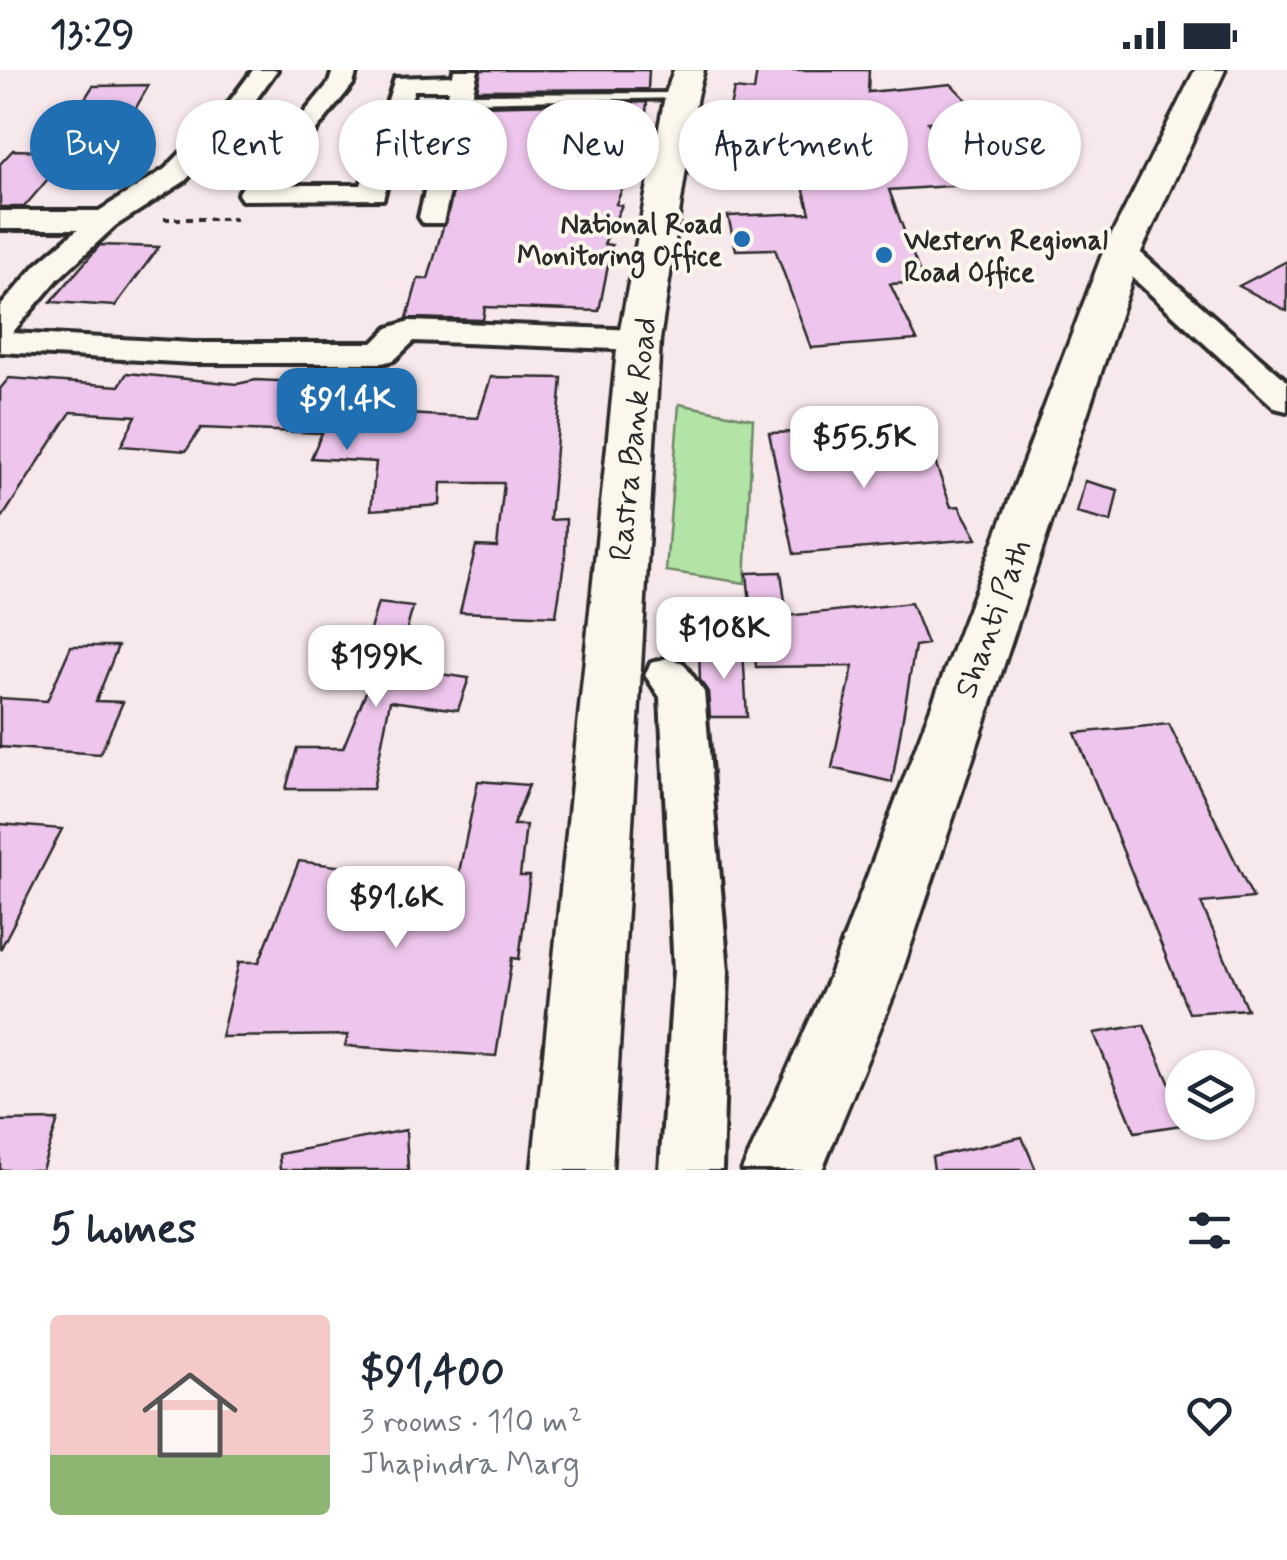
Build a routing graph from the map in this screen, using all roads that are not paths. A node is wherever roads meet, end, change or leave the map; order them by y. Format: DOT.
graph roads {
  1 [pos="265,70"];
  2 [pos="1210,70"];
  3 [pos="343,77"];
  4 [pos="404,83"];
  5 [pos="685,83"];
  6 [pos="463,84"];
  7 [pos="433,217"];
  8 [pos="0,220"];
  9 [pos="105,220"];
  10 [pos="1122,252"];
  11 [pos="0,327"];
  12 [pos="639,340"];
  13 [pos="0,342"];
  14 [pos="1287,400"];
  15 [pos="667,675"];
  16 [pos="572,1170"];
  17 [pos="690,1170"];
  18 [pos="782,1170"];
  1 -- 9 [label="street"];
  2 -- 10 [label="main road, Shanti Path"];
  3 -- 4 [label="street"];
  3 -- 4 [label="street"];
  4 -- 6 [label="street"];
  5 -- 6 [label="lane"];
  5 -- 12 [label="main road, Rastra Bank Road"];
  6 -- 7 [label="street"];
  8 -- 9 [label="street"];
  9 -- 11 [label="street"];
  10 -- 14 [label="street"];
  10 -- 18 [label="main road, Shanti Path"];
  12 -- 13 [label="street"];
  12 -- 16 [label="main road, Rastra Bank Road"];
  15 -- 17 [label="street"];
}
